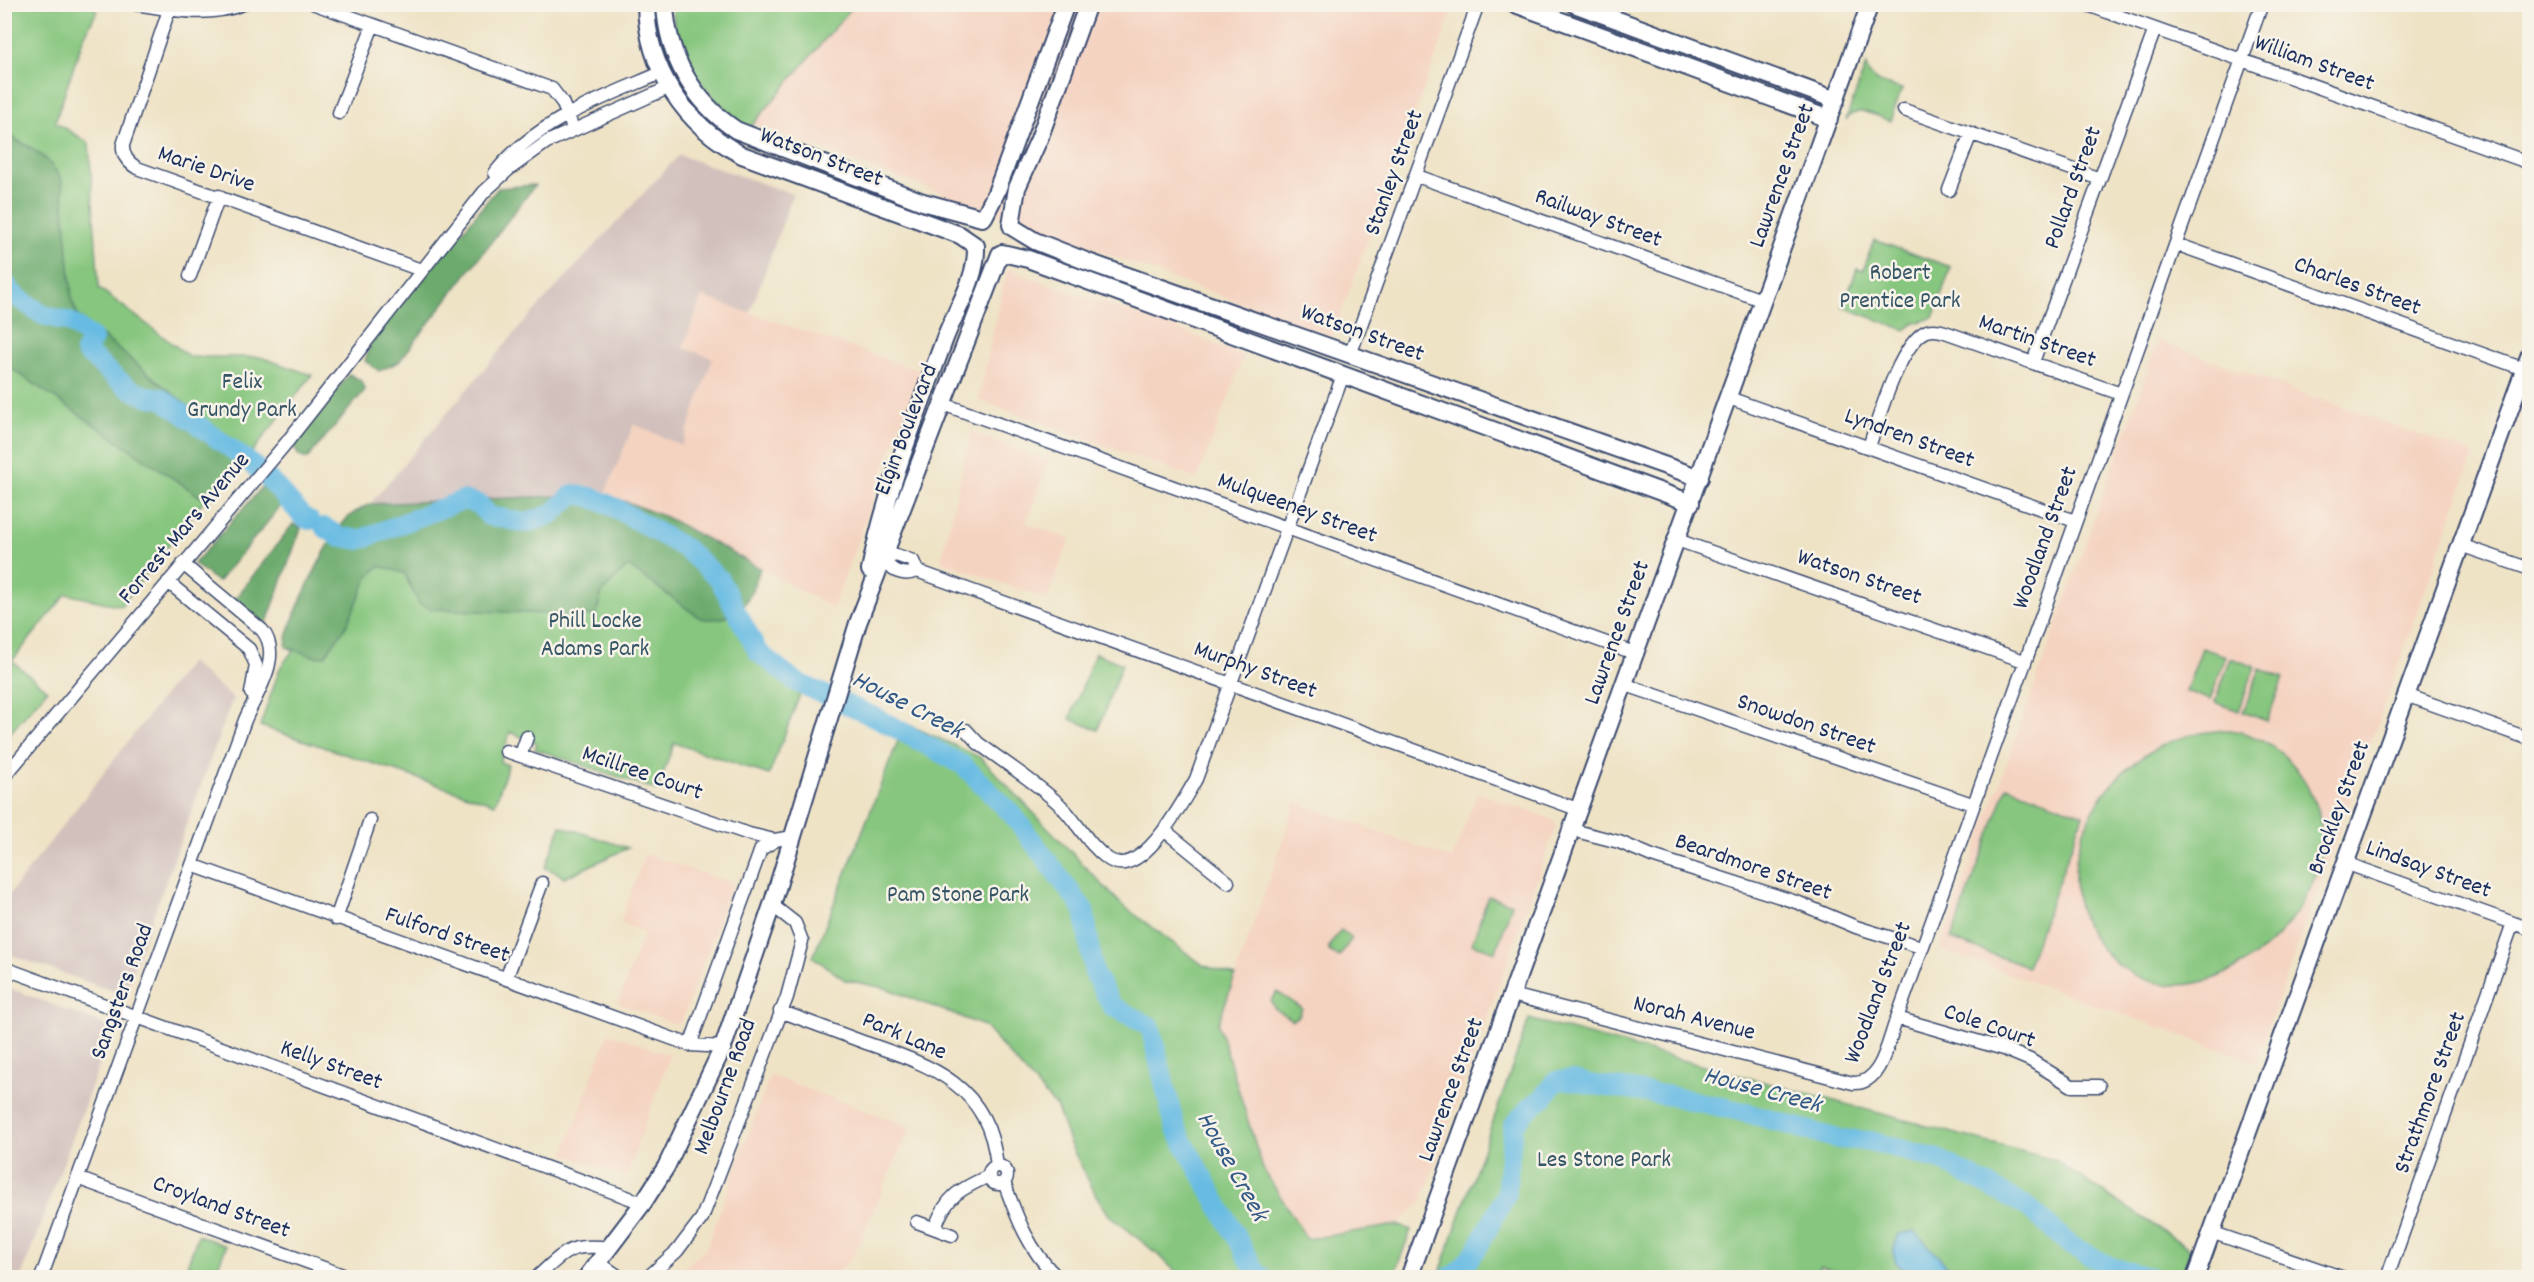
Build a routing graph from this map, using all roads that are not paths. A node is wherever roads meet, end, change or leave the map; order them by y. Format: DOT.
graph roads {
  1 [pos="135,4"];
  2 [pos="243,4"];
  3 [pos="315,4"];
  4 [pos="646,4"];
  5 [pos="665,4"];
  6 [pos="1066,4"];
  7 [pos="1088,4"];
  8 [pos="1478,4"];
  9 [pos="1515,4"];
  10 [pos="1574,4"];
  11 [pos="1870,4"];
  12 [pos="2085,4"];
  13 [pos="2262,4"];
  14 [pos="332,7"];
  15 [pos="169,10"];
  16 [pos="1549,10"];
  17 [pos="373,25"];
  18 [pos="2155,30"];
  19 [pos="2242,60"];
  20 [pos="682,73"];
  21 [pos="1763,73"];
  22 [pos="664,81"];
  23 [pos="1757,93"];
  24 [pos="1836,100"];
  25 [pos="1904,110"];
  26 [pos="339,113"];
  27 [pos="568,115"];
  28 [pos="1830,119"];
  29 [pos="573,129"];
  30 [pos="1971,133"];
  31 [pos="752,138"];
  32 [pos="742,155"];
  33 [pos="2529,163"];
  34 [pos="830,168"];
  35 [pos="1417,176"];
  36 [pos="2100,178"];
  37 [pos="825,186"];
  38 [pos="1949,190"];
  39 [pos="484,192"];
  40 [pos="219,196"];
  41 [pos="983,218"];
  42 [pos="1011,226"];
  43 [pos="2175,244"];
  44 [pos="976,247"];
  45 [pos="1001,254"];
  46 [pos="1088,262"];
  47 [pos="421,270"];
  48 [pos="190,276"];
  49 [pos="1082,280"];
  50 [pos="1154,285"];
  51 [pos="1764,301"];
  52 [pos="1147,304"];
  53 [pos="1314,342"];
  54 [pos="1350,355"];
  55 [pos="2528,360"];
  56 [pos="1307,362"];
  57 [pos="2033,362"];
  58 [pos="1389,369"];
  59 [pos="1343,375"];
  60 [pos="1382,389"];
  61 [pos="2121,394"];
  62 [pos="1729,398"];
  63 [pos="943,404"];
  64 [pos="907,440"];
  65 [pos="930,441"];
  66 [pos="1869,447"];
  67 [pos="1651,461"];
  68 [pos="1700,478"];
  69 [pos="1642,484"];
  70 [pos="1691,503"];
  71 [pos="890,520"];
  72 [pos="2075,521"];
  73 [pos="1288,528"];
  74 [pos="1677,540"];
  75 [pos="2460,545"];
  76 [pos="878,557"];
  77 [pos="183,564"];
  78 [pos="2529,569"];
  79 [pos="168,582"];
  80 [pos="1637,654"];
  81 [pos="2024,661"];
  82 [pos="841,679"];
  83 [pos="1230,685"];
  84 [pos="1626,685"];
  85 [pos="2406,695"];
  86 [pos="245,720"];
  87 [pos="966,730"];
  88 [pos="527,737"];
  89 [pos="2529,739"];
  90 [pos="506,751"];
  91 [pos="521,754"];
  92 [pos="4,777"];
  93 [pos="1972,804"];
  94 [pos="1580,810"];
  95 [pos="370,820"];
  96 [pos="1164,830"];
  97 [pos="1572,830"];
  98 [pos="749,834"];
  99 [pos="787,839"];
  100 [pos="758,857"];
  101 [pos="2345,863"];
  102 [pos="192,865"];
  103 [pos="1228,882"];
  104 [pos="542,883"];
  105 [pos="772,904"];
  106 [pos="336,919"];
  107 [pos="2514,923"];
  108 [pos="2529,929"];
  109 [pos="1921,947"];
  110 [pos="4,968"];
  111 [pos="506,979"];
  112 [pos="1512,995"];
  113 [pos="780,1011"];
  114 [pos="135,1017"];
  115 [pos="1897,1018"];
  116 [pos="690,1045"];
  117 [pos="723,1047"];
  118 [pos="716,1065"];
  119 [pos="1866,1083"];
  120 [pos="2099,1086"];
  121 [pos="997,1166"];
  122 [pos="989,1176"];
  123 [pos="77,1178"];
  124 [pos="1004,1182"];
  125 [pos="643,1203"];
  126 [pos="917,1222"];
  127 [pos="935,1228"];
  128 [pos="2211,1232"];
  129 [pos="952,1234"];
  130 [pos="610,1248"];
  131 [pos="599,1263"];
  132 [pos="2195,1277"];
  133 [pos="41,1278"];
  134 [pos="351,1278"];
  135 [pos="536,1278"];
  136 [pos="586,1278"];
  137 [pos="621,1278"];
  138 [pos="647,1278"];
  139 [pos="1058,1278"];
  140 [pos="1409,1278"];
  141 [pos="2344,1278"];
  142 [pos="2387,1278"];
  1 -- 15 [label="street"];
  2 -- 15 [label="street"];
  3 -- 14 [label="street"];
  4 -- 22 [label="main road"];
  5 -- 20 [label="main road"];
  6 -- 41 [label="main road"];
  7 -- 42 [label="main road"];
  8 -- 35 [label="street, Stanley Street"];
  9 -- 16 [label="main road"];
  10 -- 21 [label="main road"];
  11 -- 24 [label="main road, Lawrence Street"];
  12 -- 18 [label="street, William Street"];
  13 -- 19 [label="street, Woodland Street"];
  14 -- 17 [label="street"];
  15 -- 40 [label="street, Marie Drive"];
  16 -- 23 [label="main road"];
  17 -- 26 [label="street"];
  17 -- 27 [label="street"];
  18 -- 19 [label="street, William Street"];
  18 -- 36 [label="street, Pollard Street"];
  19 -- 33 [label="street, William Street"];
  19 -- 43 [label="street, Woodland Street"];
  20 -- 22 [label="main road"];
  20 -- 31 [label="main road, Watson Street"];
  21 -- 23 [label="main road"];
  21 -- 24 [label="main road"];
  22 -- 27 [label="street, Forrest Mars Avenue"];
  22 -- 29 [label="street, Forrest Mars Avenue"];
  22 -- 32 [label="main road, Watson Street"];
  23 -- 28 [label="main road"];
  24 -- 28 [label="main road, Lawrence Street"];
  25 -- 30 [label="street"];
  27 -- 29 [label="street"];
  27 -- 39 [label="street, Forrest Mars Avenue"];
  28 -- 51 [label="main road, Lawrence Street"];
  29 -- 39 [label="street, Forrest Mars Avenue"];
  30 -- 36 [label="street"];
  30 -- 38 [label="street"];
  31 -- 32 [label="main road"];
  31 -- 34 [label="main road, Watson Street"];
  32 -- 37 [label="main road, Watson Street"];
  34 -- 37 [label="main road"];
  34 -- 41 [label="main road, Watson Street"];
  35 -- 51 [label="street, Railway Street"];
  35 -- 54 [label="street, Stanley Street"];
  36 -- 57 [label="street, Pollard Street"];
  37 -- 44 [label="main road, Watson Street"];
  39 -- 47 [label="street, Forrest Mars Avenue"];
  40 -- 47 [label="street, Marie Drive"];
  40 -- 48 [label="street"];
  41 -- 42 [label="main road"];
  41 -- 44 [label="main road"];
  42 -- 45 [label="main road"];
  42 -- 46 [label="main road, Watson Street"];
  43 -- 55 [label="street, Charles Street"];
  43 -- 61 [label="street, Woodland Street"];
  44 -- 45 [label="main road"];
  44 -- 64 [label="main road, Elgin Boulevard"];
  45 -- 49 [label="main road, Watson Street"];
  45 -- 63 [label="main road, Elgin Boulevard"];
  46 -- 49 [label="main road"];
  46 -- 50 [label="main road, Watson Street"];
  47 -- 77 [label="street, Forrest Mars Avenue"];
  49 -- 52 [label="main road, Watson Street"];
  50 -- 52 [label="main road"];
  50 -- 53 [label="main road, Watson Street"];
  51 -- 62 [label="main road, Lawrence Street"];
  52 -- 56 [label="main road, Watson Street"];
  53 -- 54 [label="main road, Watson Street"];
  53 -- 56 [label="main road"];
  54 -- 58 [label="main road, Watson Street"];
  54 -- 59 [label="main road"];
  55 -- 75 [label="main road, Brockley Street"];
  56 -- 59 [label="main road, Watson Street"];
  57 -- 61 [label="street, Martin Street"];
  57 -- 66 [label="street, Martin Street"];
  58 -- 60 [label="main road"];
  58 -- 67 [label="main road, Watson Street"];
  59 -- 60 [label="main road, Watson Street"];
  59 -- 73 [label="street"];
  60 -- 69 [label="main road, Watson Street"];
  61 -- 72 [label="street, Woodland Street"];
  62 -- 66 [label="street, Lyndren Street"];
  62 -- 68 [label="main road, Lawrence Street"];
  63 -- 65 [label="main road, Elgin Boulevard"];
  63 -- 73 [label="street, Mulqueeney Street"];
  64 -- 65 [label="main road"];
  64 -- 71 [label="main road, Elgin Boulevard"];
  65 -- 71 [label="main road, Elgin Boulevard"];
  66 -- 72 [label="street, Lyndren Street"];
  67 -- 68 [label="main road, Watson Street"];
  67 -- 69 [label="main road"];
  68 -- 70 [label="main road, Lawrence Street"];
  69 -- 70 [label="main road, Watson Street"];
  70 -- 74 [label="main road, Lawrence Street"];
  71 -- 76 [label="main road, Elgin Boulevard"];
  72 -- 81 [label="street, Woodland Street"];
  73 -- 80 [label="street, Mulqueeney Street"];
  73 -- 83 [label="street"];
  74 -- 80 [label="main road, Lawrence Street"];
  74 -- 81 [label="street, Watson Street"];
  75 -- 78 [label="street"];
  75 -- 85 [label="main road, Brockley Street"];
  76 -- 82 [label="main road, Elgin Boulevard"];
  76 -- 83 [label="street, Murphy Street"];
  77 -- 79 [label="street, Forrest Mars Avenue"];
  77 -- 86 [label="street, Sangsters Road"];
  79 -- 86 [label="street, Sangsters Road"];
  79 -- 92 [label="street, Forrest Mars Avenue"];
  80 -- 84 [label="main road, Lawrence Street"];
  81 -- 93 [label="street, Woodland Street"];
  82 -- 99 [label="main road, Melbourne Road"];
  83 -- 94 [label="street, Murphy Street"];
  83 -- 96 [label="street"];
  84 -- 93 [label="street, Snowdon Street"];
  84 -- 94 [label="main road, Lawrence Street"];
  85 -- 89 [label="street"];
  85 -- 101 [label="main road, Brockley Street"];
  86 -- 102 [label="street, Sangsters Road"];
  87 -- 96 [label="street"];
  88 -- 91 [label="street"];
  90 -- 91 [label="street, Mcillree Court"];
  91 -- 98 [label="street, Mcillree Court"];
  93 -- 109 [label="street, Woodland Street"];
  94 -- 97 [label="main road, Lawrence Street"];
  95 -- 106 [label="street"];
  96 -- 103 [label="street"];
  97 -- 109 [label="street, Beardmore Street"];
  97 -- 112 [label="main road, Lawrence Street"];
  98 -- 99 [label="street, Mcillree Court"];
  98 -- 100 [label="street"];
  99 -- 100 [label="street"];
  99 -- 105 [label="main road, Melbourne Road"];
  100 -- 116 [label="street, Melbourne Road"];
  101 -- 107 [label="street, Lindsay Street"];
  101 -- 128 [label="main road, Brockley Street"];
  102 -- 106 [label="street, Fulford Street"];
  102 -- 114 [label="street, Sangsters Road"];
  104 -- 111 [label="street"];
  105 -- 113 [label="street, Melbourne Road"];
  105 -- 117 [label="main road, Melbourne Road"];
  106 -- 111 [label="street, Fulford Street"];
  107 -- 108 [label="street, Lindsay Street"];
  107 -- 142 [label="street, Strathmore Street"];
  109 -- 115 [label="street, Woodland Street"];
  110 -- 114 [label="street, Kelly Street"];
  111 -- 116 [label="street, Fulford Street"];
  112 -- 119 [label="street, Norah Avenue"];
  112 -- 140 [label="main road, Lawrence Street"];
  113 -- 121 [label="street, Park Lane"];
  113 -- 138 [label="street, Melbourne Road"];
  114 -- 123 [label="street, Sangsters Road"];
  114 -- 125 [label="street, Kelly Street"];
  115 -- 119 [label="street, Woodland Street"];
  115 -- 120 [label="street, Cole Court"];
  116 -- 117 [label="street, Fulford Street"];
  116 -- 118 [label="street, Fulford Street"];
  117 -- 118 [label="main road, Melbourne Road"];
  118 -- 125 [label="main road, Melbourne Road"];
  121 -- 122 [label="street"];
  121 -- 124 [label="street"];
  122 -- 124 [label="street"];
  122 -- 127 [label="street"];
  123 -- 133 [label="street, Sangsters Road"];
  123 -- 134 [label="street, Croyland Street"];
  124 -- 139 [label="street"];
  125 -- 130 [label="main road, Melbourne Road"];
  126 -- 127 [label="street"];
  127 -- 129 [label="street"];
  128 -- 132 [label="main road, Brockley Street"];
  128 -- 141 [label="street"];
  130 -- 131 [label="main road, Melbourne Road"];
  130 -- 135 [label="street"];
  131 -- 136 [label="main road, Melbourne Road"];
  131 -- 137 [label="street"];
}
